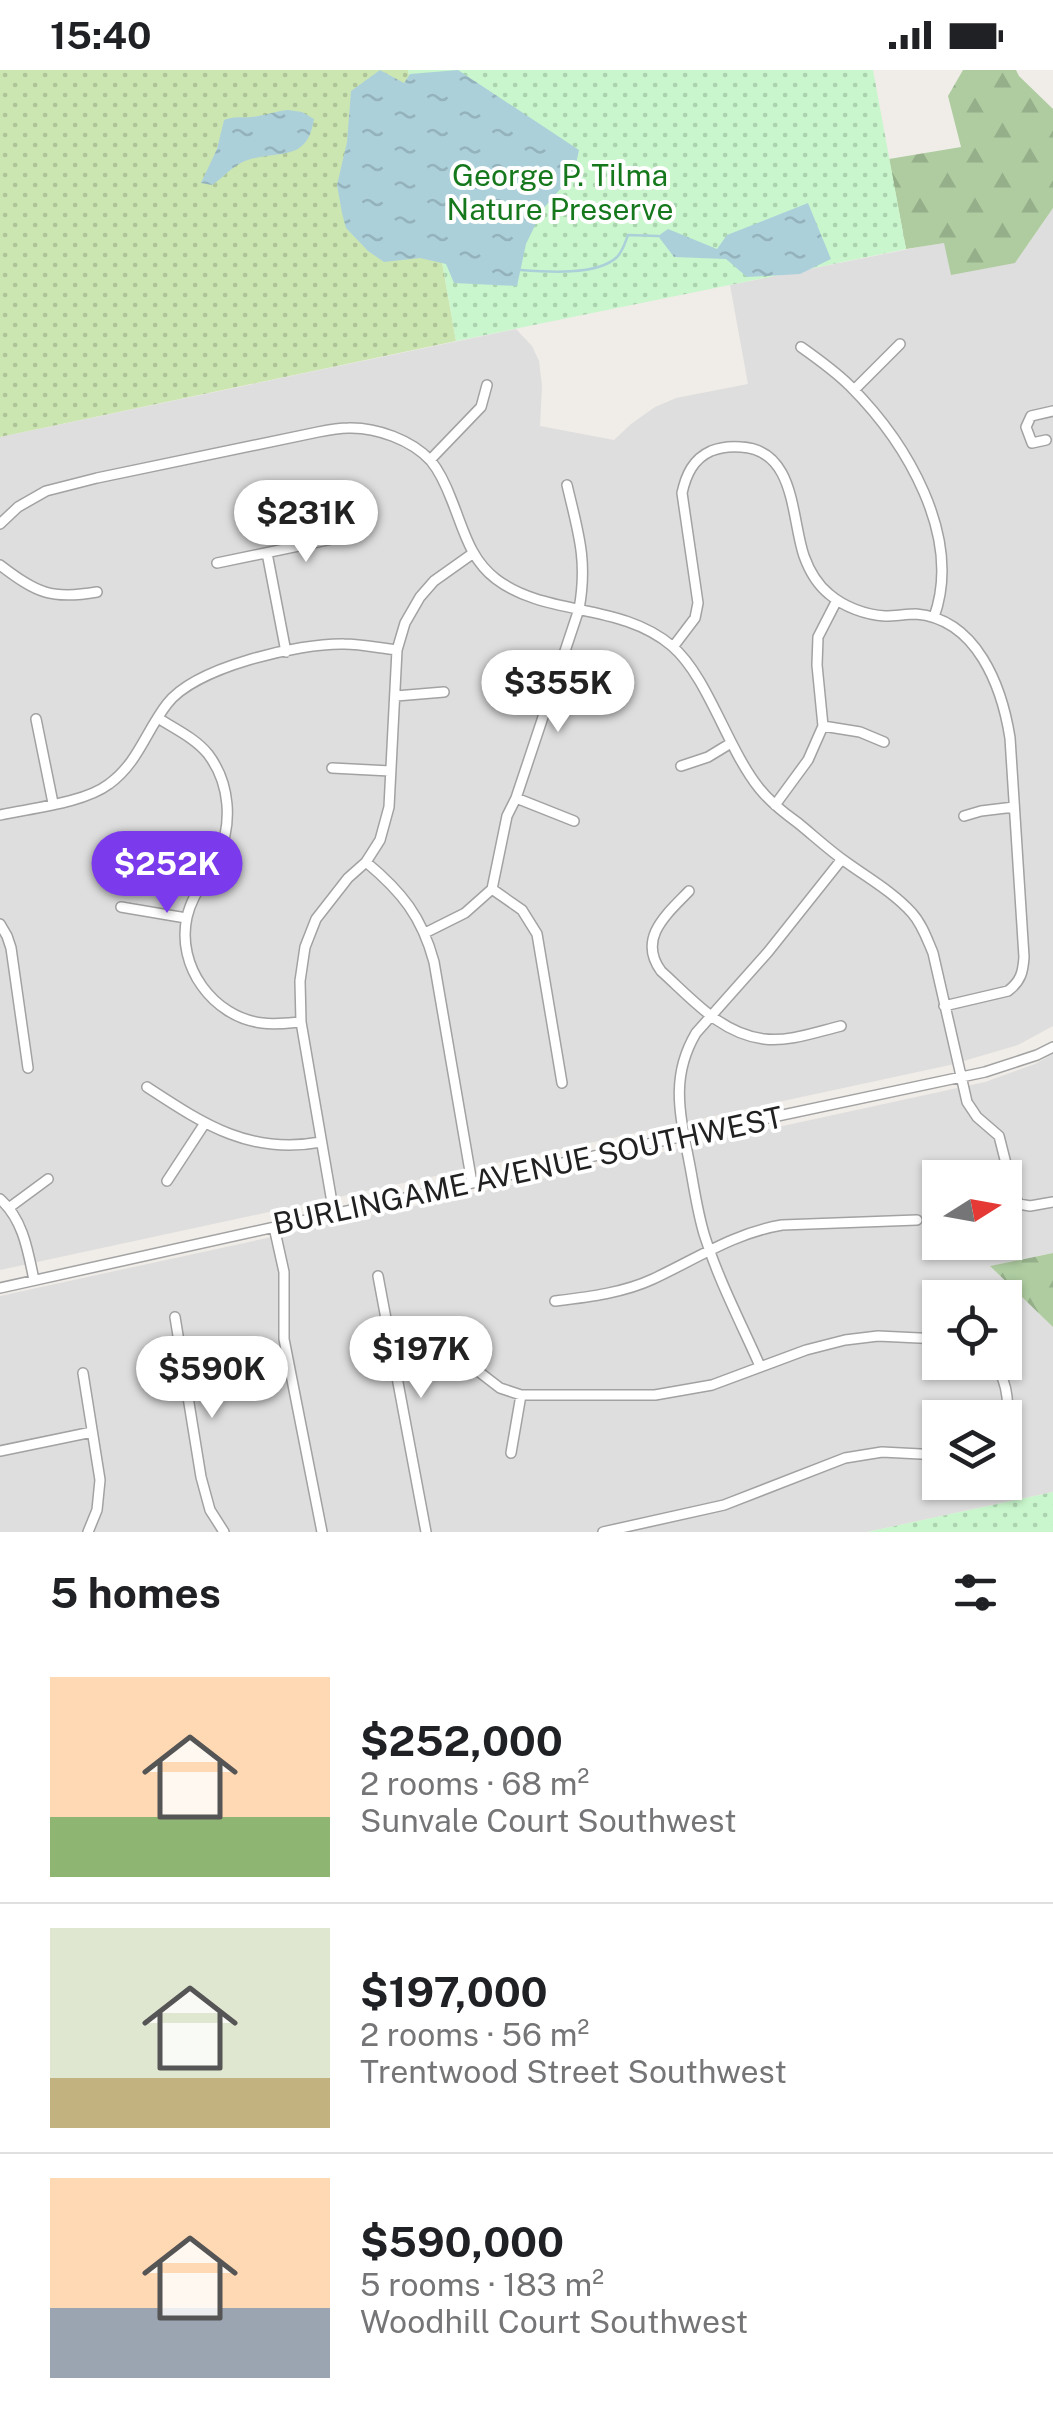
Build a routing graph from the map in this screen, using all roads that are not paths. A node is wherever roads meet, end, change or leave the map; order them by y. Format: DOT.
graph roads {
  1 [pos="900,344"];
  2 [pos="801,347"];
  3 [pos="486,386"];
  4 [pos="854,390"];
  5 [pos="1053,410"];
  6 [pos="1046,440"];
  7 [pos="430,460"];
  8 [pos="567,485"];
  9 [pos="0,524"];
  10 [pos="337,538"];
  11 [pos="267,553"];
  12 [pos="472,554"];
  13 [pos="217,563"];
  14 [pos="0,565"];
  15 [pos="97,592"];
  16 [pos="836,600"];
  17 [pos="580,609"];
  18 [pos="934,617"];
  19 [pos="673,646"];
  20 [pos="397,650"];
  21 [pos="286,652"];
  22 [pos="444,692"];
  23 [pos="396,696"];
  24 [pos="158,718"];
  25 [pos="36,719"];
  26 [pos="823,726"];
  27 [pos="884,742"];
  28 [pos="731,743"];
  29 [pos="681,766"];
  30 [pos="332,768"];
  31 [pos="390,770"];
  32 [pos="516,798"];
  33 [pos="54,803"];
  34 [pos="774,805"];
  35 [pos="1014,807"];
  36 [pos="0,815"];
  37 [pos="964,816"];
  38 [pos="574,821"];
  39 [pos="842,859"];
  40 [pos="366,862"];
  41 [pos="492,889"];
  42 [pos="690,891"];
  43 [pos="121,907"];
  44 [pos="186,918"];
  45 [pos="0,924"];
  46 [pos="425,933"];
  47 [pos="944,1006"];
  48 [pos="712,1016"];
  49 [pos="301,1022"];
  50 [pos="841,1026"];
  51 [pos="1053,1047"];
  52 [pos="28,1068"];
  53 [pos="960,1078"];
  54 [pos="562,1084"];
  55 [pos="148,1087"];
  56 [pos="205,1123"];
  57 [pos="684,1136"];
  58 [pos="321,1142"];
  59 [pos="48,1179"];
  60 [pos="168,1182"];
  61 [pos="472,1184"];
  62 [pos="0,1199"];
  63 [pos="1053,1202"];
  64 [pos="10,1207"];
  65 [pos="334,1214"];
  66 [pos="917,1220"];
  67 [pos="274,1227"];
  68 [pos="709,1250"];
  69 [pos="378,1276"];
  70 [pos="34,1280"];
  71 [pos="0,1288"];
  72 [pos="554,1301"];
  73 [pos="174,1317"];
  74 [pos="922,1338"];
  75 [pos="394,1362"];
  76 [pos="760,1366"];
  77 [pos="83,1374"];
  78 [pos="522,1395"];
  79 [pos="92,1432"];
  80 [pos="0,1451"];
  81 [pos="511,1453"];
  82 [pos="922,1453"];
  83 [pos="88,1532"];
  84 [pos="224,1532"];
  85 [pos="322,1532"];
  86 [pos="426,1532"];
  87 [pos="603,1532"];
  1 -- 4 [label="street"];
  2 -- 4 [label="street"];
  3 -- 7 [label="street"];
  4 -- 18 [label="street"];
  5 -- 6 [label="street"];
  7 -- 9 [label="street"];
  7 -- 12 [label="street"];
  8 -- 17 [label="street"];
  10 -- 11 [label="street"];
  11 -- 13 [label="street"];
  11 -- 21 [label="street"];
  12 -- 17 [label="street"];
  12 -- 20 [label="street"];
  14 -- 15 [label="street"];
  16 -- 18 [label="street"];
  16 -- 19 [label="street"];
  16 -- 26 [label="street"];
  17 -- 19 [label="street"];
  17 -- 32 [label="street"];
  18 -- 35 [label="street"];
  19 -- 28 [label="street"];
  20 -- 21 [label="street"];
  20 -- 23 [label="street"];
  21 -- 24 [label="street"];
  22 -- 23 [label="street"];
  23 -- 31 [label="street"];
  24 -- 33 [label="street"];
  24 -- 44 [label="street"];
  25 -- 33 [label="street"];
  26 -- 27 [label="street"];
  26 -- 34 [label="street"];
  28 -- 29 [label="street"];
  28 -- 34 [label="street"];
  30 -- 31 [label="street"];
  31 -- 40 [label="street"];
  32 -- 38 [label="street"];
  32 -- 41 [label="street"];
  33 -- 36 [label="street"];
  34 -- 39 [label="street"];
  35 -- 37 [label="street"];
  35 -- 47 [label="street"];
  39 -- 47 [label="street"];
  39 -- 48 [label="street"];
  40 -- 46 [label="street"];
  40 -- 49 [label="street"];
  41 -- 46 [label="street"];
  41 -- 54 [label="street"];
  42 -- 48 [label="street"];
  43 -- 44 [label="street"];
  44 -- 49 [label="street"];
  45 -- 52 [label="street"];
  46 -- 61 [label="street"];
  47 -- 53 [label="street"];
  48 -- 50 [label="street"];
  48 -- 57 [label="street"];
  49 -- 58 [label="street"];
  51 -- 53 [label="street, BURLINGAME AVENUE SOUTHWEST"];
  53 -- 57 [label="street, BURLINGAME AVENUE SOUTHWEST"];
  53 -- 63 [label="street"];
  55 -- 56 [label="street"];
  56 -- 58 [label="street"];
  56 -- 60 [label="street"];
  57 -- 61 [label="street, BURLINGAME AVENUE SOUTHWEST"];
  57 -- 68 [label="street"];
  58 -- 65 [label="street"];
  59 -- 64 [label="street"];
  61 -- 65 [label="street, BURLINGAME AVENUE SOUTHWEST"];
  62 -- 64 [label="street"];
  64 -- 70 [label="street"];
  65 -- 67 [label="street, BURLINGAME AVENUE SOUTHWEST"];
  66 -- 68 [label="street"];
  67 -- 70 [label="street, BURLINGAME AVENUE SOUTHWEST"];
  67 -- 85 [label="street"];
  68 -- 72 [label="street"];
  68 -- 76 [label="street"];
  69 -- 75 [label="street"];
  70 -- 71 [label="street, BURLINGAME AVENUE SOUTHWEST"];
  73 -- 84 [label="street"];
  74 -- 76 [label="street"];
  75 -- 78 [label="street"];
  75 -- 86 [label="street"];
  76 -- 78 [label="street"];
  77 -- 79 [label="street"];
  78 -- 81 [label="street"];
  79 -- 80 [label="street"];
  79 -- 83 [label="street"];
  82 -- 87 [label="street"];
}
